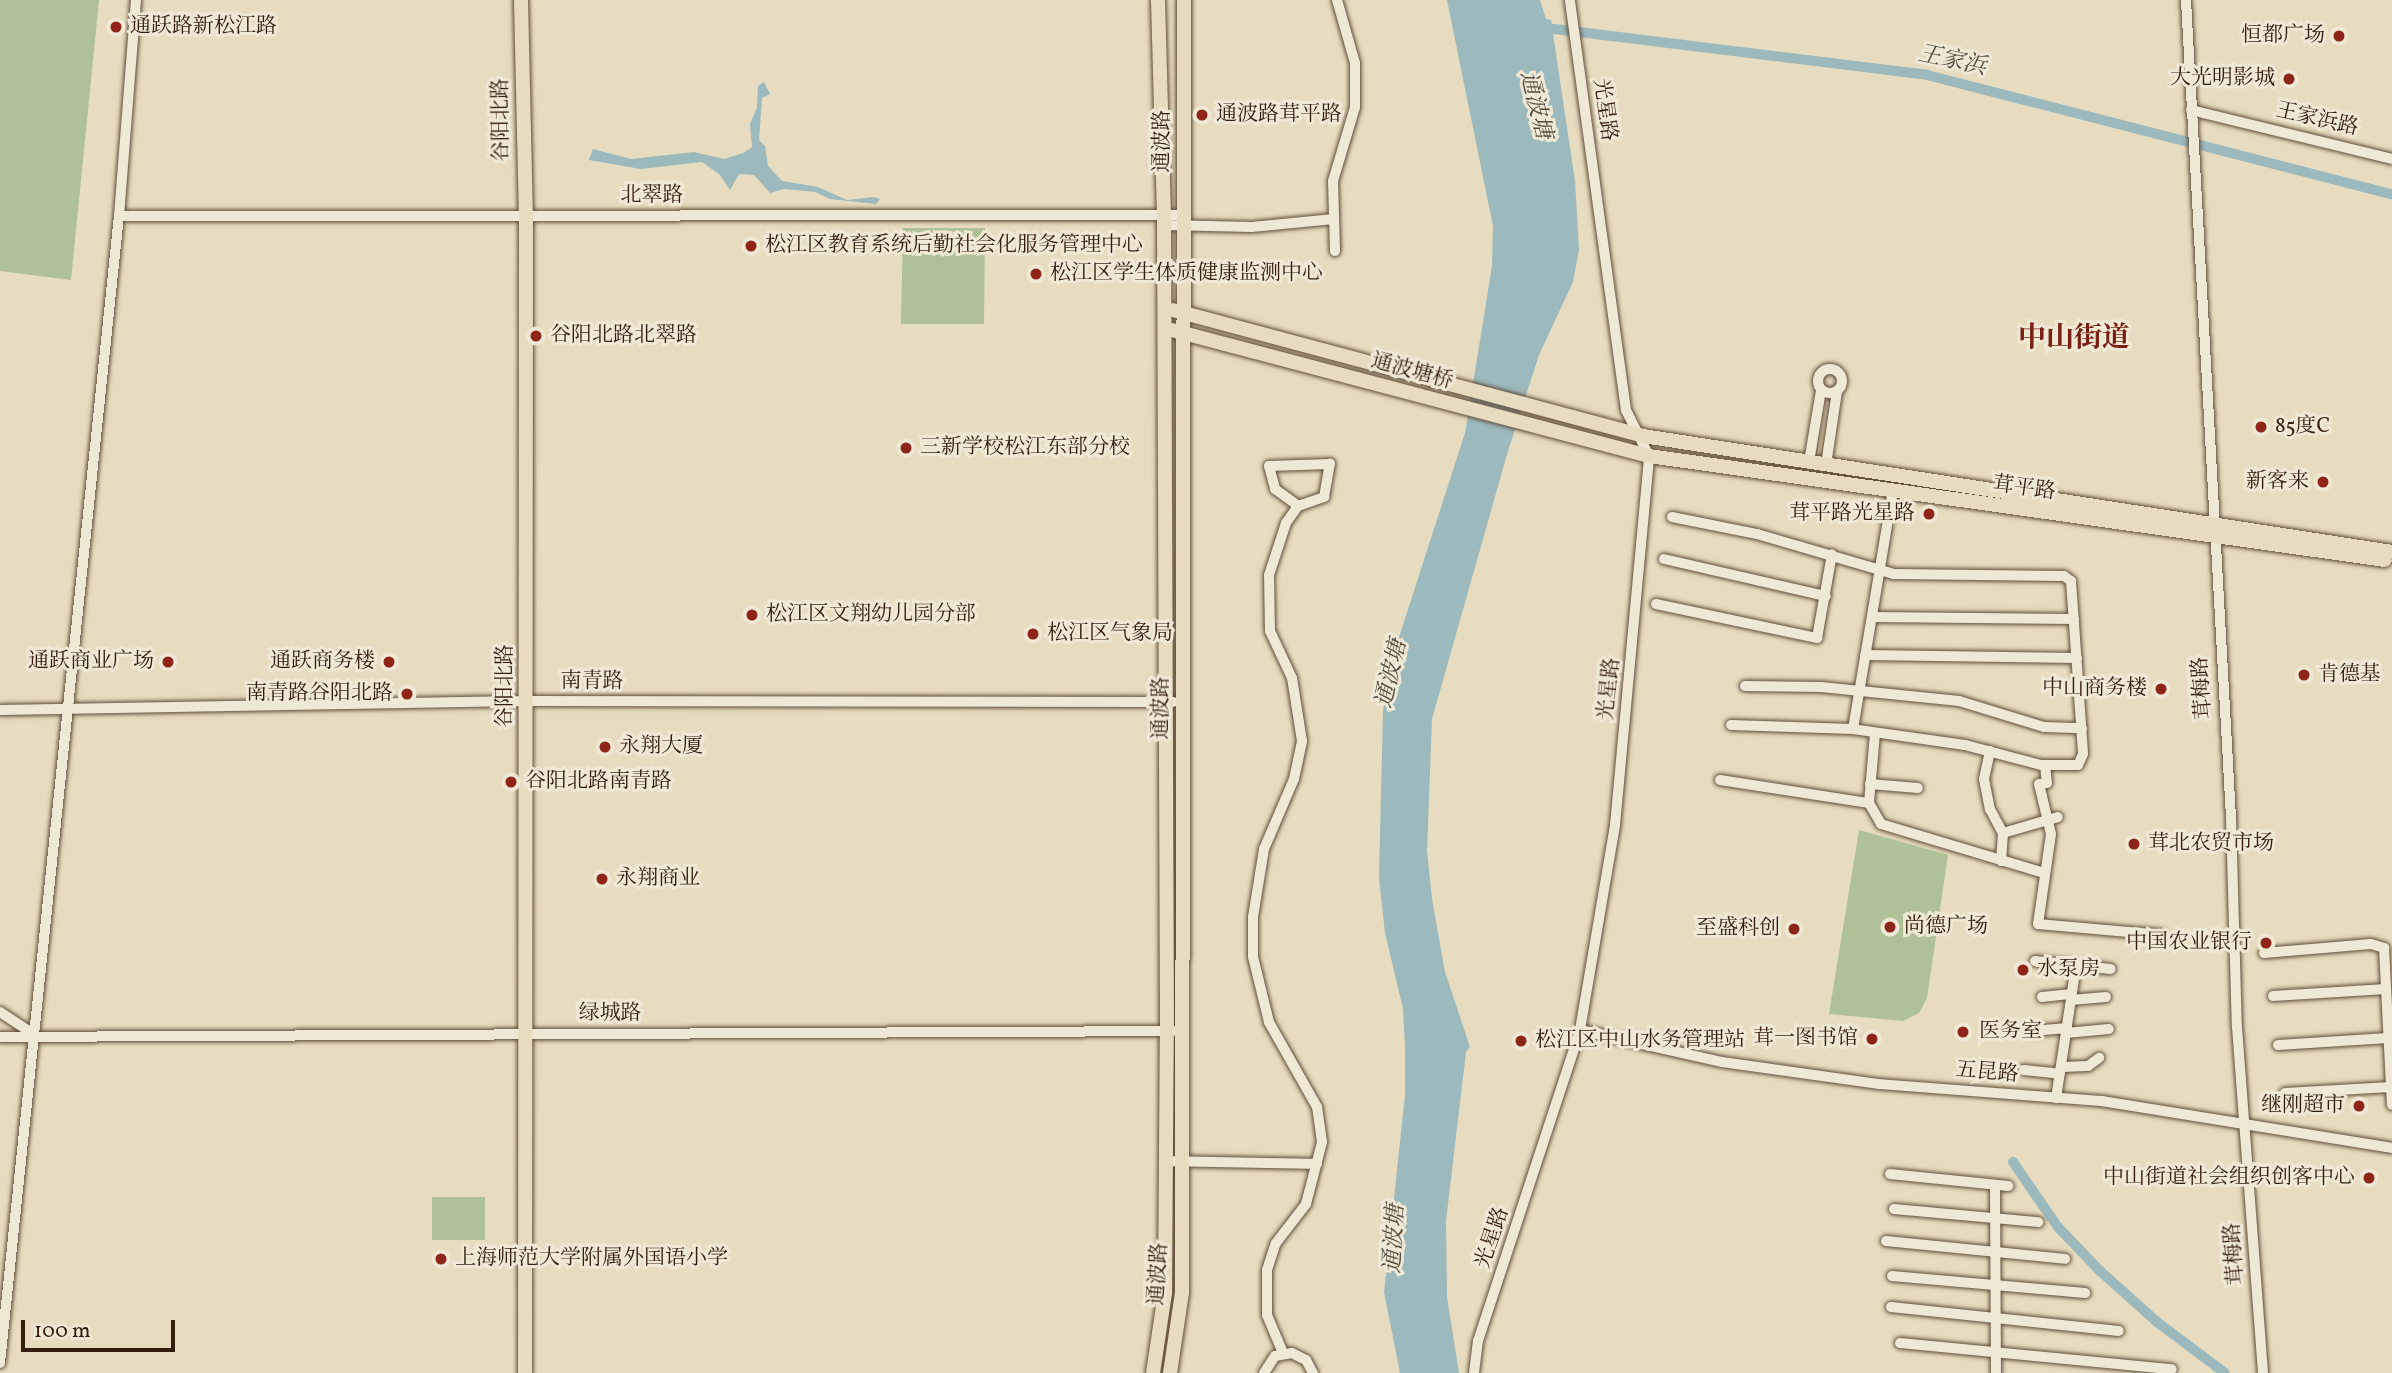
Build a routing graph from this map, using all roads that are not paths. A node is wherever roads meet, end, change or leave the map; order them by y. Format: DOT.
graph roads {
  1 [pos="136,0"];
  2 [pos="521,0"];
  3 [pos="1158,0"];
  4 [pos="1184,0"];
  5 [pos="1337,0"];
  6 [pos="1570,0"];
  7 [pos="2186,0"];
  8 [pos="2191,110"];
  9 [pos="2392,159"];
  10 [pos="526,215"];
  11 [pos="119,216"];
  12 [pos="1334,219"];
  13 [pos="1164,220"];
  14 [pos="1184,220"];
  15 [pos="1335,251"];
  16 [pos="1164,307"];
  17 [pos="1181,312"];
  18 [pos="1164,328"];
  19 [pos="1181,333"];
  20 [pos="1821,390"];
  21 [pos="1837,391"];
  22 [pos="1643,436"];
  23 [pos="1649,456"];
  24 [pos="1809,462"];
  25 [pos="1826,465"];
  26 [pos="1893,491"];
  27 [pos="1298,506"];
  28 [pos="1672,517"];
  29 [pos="2213,532"];
  30 [pos="2392,552"];
  31 [pos="1832,554"];
  32 [pos="1664,559"];
  33 [pos="2392,561"];
  34 [pos="1880,567"];
  35 [pos="1826,596"];
  36 [pos="1656,604"];
  37 [pos="1872,617"];
  38 [pos="2074,619"];
  39 [pos="1865,655"];
  40 [pos="2077,658"];
  41 [pos="1745,686"];
  42 [pos="1859,691"];
  43 [pos="527,701"];
  44 [pos="1166,702"];
  45 [pos="1183,702"];
  46 [pos="0,710"];
  47 [pos="67,710"];
  48 [pos="1731,725"];
  49 [pos="2082,728"];
  50 [pos="1853,729"];
  51 [pos="1875,733"];
  52 [pos="1990,751"];
  53 [pos="2045,765"];
  54 [pos="1720,780"];
  55 [pos="1870,784"];
  56 [pos="1918,788"];
  57 [pos="1868,803"];
  58 [pos="2053,819"];
  59 [pos="2003,833"];
  60 [pos="2001,861"];
  61 [pos="2044,873"];
  62 [pos="2163,935"];
  63 [pos="2264,953"];
  64 [pos="2035,961"];
  65 [pos="2076,965"];
  66 [pos="2111,969"];
  67 [pos="2386,989"];
  68 [pos="2273,996"];
  69 [pos="2042,997"];
  70 [pos="2071,997"];
  71 [pos="2106,997"];
  72 [pos="0,1012"];
  73 [pos="1580,1030"];
  74 [pos="2066,1030"];
  75 [pos="2109,1030"];
  76 [pos="1167,1031"];
  77 [pos="1184,1031"];
  78 [pos="2032,1031"];
  79 [pos="526,1033"];
  80 [pos="35,1035"];
  81 [pos="0,1037"];
  82 [pos="2388,1038"];
  83 [pos="2278,1045"];
  84 [pos="2099,1058"];
  85 [pos="2024,1070"];
  86 [pos="2060,1070"];
  87 [pos="2391,1087"];
  88 [pos="2285,1093"];
  89 [pos="2056,1098"];
  90 [pos="2392,1104"];
  91 [pos="2245,1123"];
  92 [pos="2392,1148"];
  93 [pos="1166,1161"];
  94 [pos="1183,1162"];
  95 [pos="1317,1164"];
  96 [pos="1889,1174"];
  97 [pos="1995,1185"];
  98 [pos="2008,1186"];
  99 [pos="1894,1209"];
  100 [pos="1994,1217"];
  101 [pos="2038,1222"];
  102 [pos="1886,1241"];
  103 [pos="1994,1252"];
  104 [pos="2065,1259"];
  105 [pos="1892,1276"];
  106 [pos="1994,1286"];
  107 [pos="2085,1293"];
  108 [pos="1891,1307"];
  109 [pos="1998,1320"];
  110 [pos="2119,1331"];
  111 [pos="1900,1343"];
  112 [pos="1283,1353"];
  113 [pos="1997,1353"];
  114 [pos="0,1363"];
  115 [pos="2172,1369"];
  116 [pos="525,1373"];
  117 [pos="1153,1373"];
  118 [pos="1170,1373"];
  119 [pos="1264,1373"];
  120 [pos="1313,1373"];
  121 [pos="1474,1373"];
  122 [pos="1996,1373"];
  123 [pos="2263,1373"];
  1 -- 11 [label="street"];
  2 -- 10 [label="main road, 谷阳北路"];
  3 -- 13 [label="main road, 通波路"];
  4 -- 14 [label="main road, 通波路"];
  5 -- 12 [label="street"];
  6 -- 22 [label="street, 光星路"];
  7 -- 8 [label="street, 茸梅路"];
  8 -- 9 [label="street, 王家浜路"];
  8 -- 29 [label="street, 茸梅路"];
  10 -- 11 [label="street, 北翠路"];
  10 -- 13 [label="street, 北翠路"];
  10 -- 43 [label="main road, 谷阳北路"];
  11 -- 47 [label="street"];
  12 -- 14 [label="street, 北翠路"];
  12 -- 15 [label="street"];
  13 -- 14 [label="street, 北翠路"];
  13 -- 16 [label="main road, 通波路"];
  14 -- 17 [label="main road, 通波路"];
  16 -- 17 [label="main road"];
  16 -- 18 [label="main road, 通波路"];
  17 -- 19 [label="main road, 通波路"];
  17 -- 22 [label="main road"];
  18 -- 19 [label="main road, 通波塘桥"];
  18 -- 44 [label="main road, 通波路"];
  19 -- 23 [label="main road, 通波塘桥"];
  19 -- 45 [label="main road, 通波路"];
  20 -- 21 [label="street"];
  20 -- 21 [label="street"];
  20 -- 24 [label="street"];
  21 -- 25 [label="street"];
  22 -- 23 [label="street, 光星路"];
  22 -- 24 [label="main road"];
  23 -- 26 [label="main road, 茸平路"];
  23 -- 73 [label="street, 光星路"];
  24 -- 25 [label="main road"];
  25 -- 29 [label="main road"];
  26 -- 29 [label="main road, 茸平路"];
  26 -- 34 [label="street"];
  27 -- 27 [label="street"];
  27 -- 95 [label="street"];
  28 -- 31 [label="street"];
  29 -- 30 [label="main road"];
  29 -- 33 [label="main road, 茸平路"];
  29 -- 91 [label="street, 茸梅路"];
  31 -- 34 [label="street"];
  31 -- 35 [label="street"];
  32 -- 35 [label="street"];
  34 -- 37 [label="street"];
  34 -- 38 [label="street"];
  35 -- 36 [label="street"];
  37 -- 38 [label="street"];
  37 -- 39 [label="street"];
  38 -- 40 [label="street"];
  39 -- 40 [label="street"];
  39 -- 42 [label="street"];
  40 -- 49 [label="street"];
  41 -- 42 [label="street"];
  42 -- 49 [label="street"];
  42 -- 50 [label="street"];
  43 -- 44 [label="street, 南青路"];
  43 -- 47 [label="street, 南青路"];
  43 -- 79 [label="main road, 谷阳北路"];
  44 -- 45 [label="street, 南青路"];
  44 -- 76 [label="main road, 通波路"];
  45 -- 77 [label="main road, 通波路"];
  46 -- 47 [label="street, 南青路"];
  47 -- 80 [label="street"];
  48 -- 50 [label="street"];
  49 -- 53 [label="street"];
  50 -- 51 [label="street"];
  51 -- 52 [label="street"];
  51 -- 55 [label="street"];
  52 -- 53 [label="street"];
  52 -- 59 [label="street"];
  53 -- 58 [label="street"];
  54 -- 57 [label="street"];
  55 -- 56 [label="street"];
  55 -- 57 [label="street"];
  57 -- 60 [label="street"];
  58 -- 59 [label="street"];
  58 -- 61 [label="street"];
  59 -- 60 [label="street"];
  60 -- 61 [label="street"];
  61 -- 62 [label="street"];
  63 -- 67 [label="street"];
  64 -- 65 [label="street"];
  65 -- 66 [label="street"];
  65 -- 70 [label="street"];
  67 -- 68 [label="street"];
  67 -- 82 [label="street"];
  69 -- 70 [label="street"];
  70 -- 71 [label="street"];
  70 -- 74 [label="street"];
  72 -- 80 [label="street"];
  73 -- 89 [label="street, 五昆路"];
  73 -- 121 [label="street, 光星路"];
  74 -- 75 [label="street"];
  74 -- 78 [label="street"];
  74 -- 86 [label="street"];
  76 -- 77 [label="street, 绿城路"];
  76 -- 79 [label="street, 绿城路"];
  76 -- 93 [label="main road, 通波路"];
  77 -- 94 [label="main road, 通波路"];
  79 -- 80 [label="street, 绿城路"];
  79 -- 116 [label="main road, 谷阳北路"];
  80 -- 81 [label="street, 绿城路"];
  80 -- 114 [label="street"];
  82 -- 83 [label="street"];
  82 -- 87 [label="street"];
  84 -- 86 [label="street"];
  85 -- 86 [label="street"];
  86 -- 89 [label="street"];
  87 -- 88 [label="street"];
  87 -- 90 [label="street"];
  89 -- 91 [label="street, 五昆路"];
  91 -- 92 [label="street, 五昆路"];
  91 -- 123 [label="street, 茸梅路"];
  93 -- 94 [label="street"];
  93 -- 117 [label="main road, 通波路"];
  94 -- 95 [label="street"];
  94 -- 118 [label="main road, 通波路"];
  95 -- 112 [label="street"];
  96 -- 97 [label="street"];
  97 -- 98 [label="street"];
  97 -- 100 [label="street"];
  99 -- 100 [label="street"];
  100 -- 101 [label="street"];
  100 -- 103 [label="street"];
  102 -- 103 [label="street"];
  103 -- 104 [label="street"];
  103 -- 106 [label="street"];
  105 -- 106 [label="street"];
  106 -- 107 [label="street"];
  106 -- 109 [label="street"];
  108 -- 109 [label="street"];
  109 -- 110 [label="street"];
  109 -- 113 [label="street"];
  111 -- 113 [label="street"];
  112 -- 119 [label="street"];
  112 -- 120 [label="street"];
  113 -- 115 [label="street"];
  113 -- 122 [label="street"];
}
